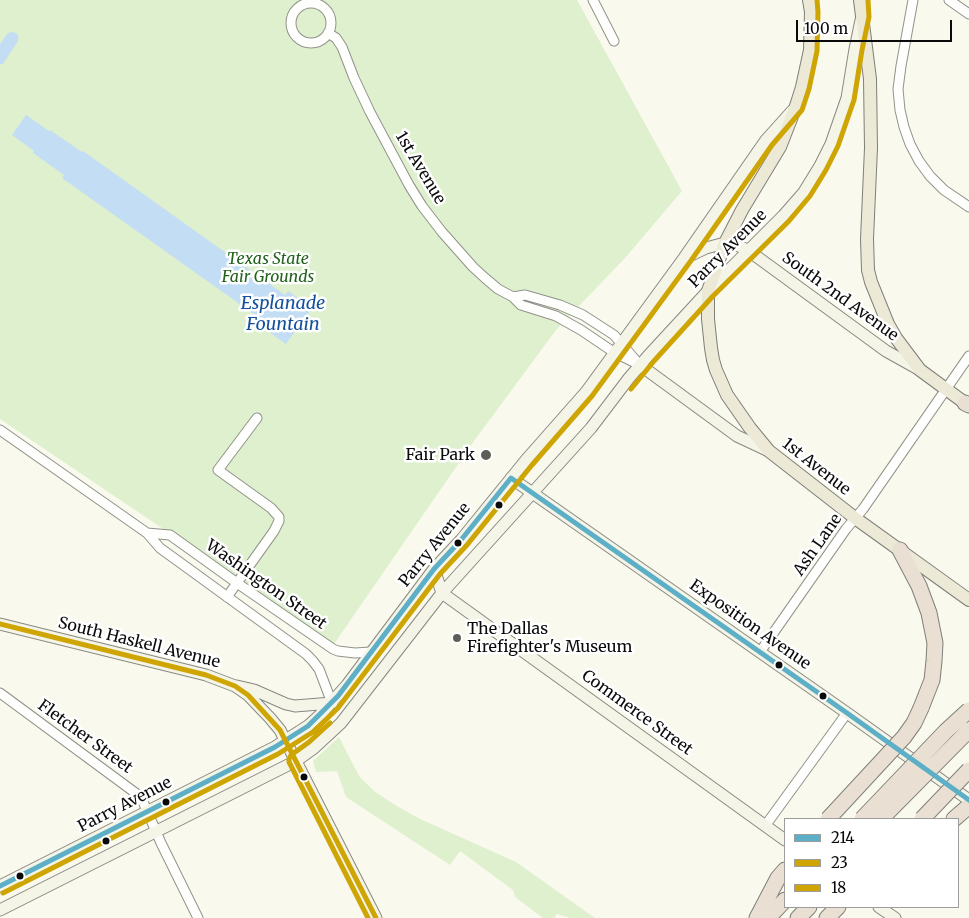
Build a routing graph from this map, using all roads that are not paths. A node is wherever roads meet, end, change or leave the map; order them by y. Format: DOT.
graph roads {
  1 [pos="594,0"];
  2 [pos="809,0"];
  3 [pos="860,0"];
  4 [pos="914,0"];
  5 [pos="949,0"];
  6 [pos="969,14"];
  7 [pos="862,16"];
  8 [pos="328,33"];
  9 [pos="614,41"];
  10 [pos="796,106"];
  11 [pos="969,207"];
  12 [pos="725,243"];
  13 [pos="748,251"];
  14 [pos="684,258"];
  15 [pos="708,291"];
  16 [pos="513,297"];
  17 [pos="622,343"];
  18 [pos="615,353"];
  19 [pos="969,356"];
  20 [pos="640,365"];
  21 [pos="962,366"];
  22 [pos="920,370"];
  23 [pos="969,374"];
  24 [pos="946,389"];
  25 [pos="968,406"];
  26 [pos="257,418"];
  27 [pos="0,430"];
  28 [pos="769,451"];
  29 [pos="511,478"];
  30 [pos="533,493"];
  31 [pos="855,518"];
  32 [pos="147,533"];
  33 [pos="900,550"];
  34 [pos="434,569"];
  35 [pos="237,583"];
  36 [pos="442,593"];
  37 [pos="227,597"];
  38 [pos="969,600"];
  39 [pos="0,624"];
  40 [pos="371,652"];
  41 [pos="760,652"];
  42 [pos="235,686"];
  43 [pos="0,693"];
  44 [pos="332,703"];
  45 [pos="969,710"];
  46 [pos="847,713"];
  47 [pos="969,730"];
  48 [pos="286,741"];
  49 [pos="969,742"];
  50 [pos="296,761"];
  51 [pos="969,770"];
  52 [pos="969,800"];
  53 [pos="969,806"];
  54 [pos="147,812"];
  55 [pos="829,818"];
  56 [pos="863,818"];
  57 [pos="882,818"];
  58 [pos="894,818"];
  59 [pos="923,818"];
  60 [pos="955,818"];
  61 [pos="766,826"];
  62 [pos="155,831"];
  63 [pos="784,839"];
  64 [pos="784,871"];
  65 [pos="2,883"];
  66 [pos="784,901"];
  67 [pos="795,908"];
  68 [pos="808,908"];
  69 [pos="837,908"];
  70 [pos="880,908"];
  71 [pos="0,910"];
  72 [pos="374,917"];
  73 [pos="198,918"];
  74 [pos="757,918"];
  75 [pos="768,918"];
  76 [pos="785,918"];
  77 [pos="798,918"];
  78 [pos="828,918"];
  79 [pos="895,918"];
  1 -- 9 [label="street"];
  2 -- 10 [label="main road"];
  3 -- 7 [label="main road"];
  4 -- 11 [label="street"];
  5 -- 6 [label="street"];
  7 -- 13 [label="main road, Parry Avenue"];
  7 -- 22 [label="main road"];
  8 -- 8 [label="street"];
  8 -- 16 [label="street, 1st Avenue"];
  10 -- 12 [label="main road"];
  10 -- 14 [label="main road, Parry Avenue"];
  12 -- 13 [label="main road, South 2nd Avenue"];
  12 -- 14 [label="main road"];
  12 -- 15 [label="main road"];
  13 -- 15 [label="main road, Parry Avenue"];
  13 -- 22 [label="main road, South 2nd Avenue"];
  14 -- 17 [label="main road, Parry Avenue"];
  15 -- 20 [label="main road, Parry Avenue"];
  15 -- 28 [label="main road"];
  16 -- 17 [label="street, 1st Avenue"];
  16 -- 18 [label="street, 1st Avenue"];
  17 -- 18 [label="main road, Parry Avenue"];
  17 -- 20 [label="street, 1st Avenue"];
  18 -- 20 [label="street, 1st Avenue"];
  18 -- 29 [label="main road, Parry Avenue"];
  19 -- 21 [label="street, Ash Lane"];
  20 -- 28 [label="main road, 1st Avenue"];
  20 -- 30 [label="main road, Parry Avenue"];
  21 -- 23 [label="street"];
  21 -- 24 [label="street, Ash Lane"];
  22 -- 24 [label="main road, South 2nd Avenue"];
  24 -- 25 [label="main road, South 2nd Avenue"];
  24 -- 31 [label="street, Ash Lane"];
  26 -- 35 [label="street"];
  27 -- 32 [label="street, Washington Street"];
  28 -- 31 [label="main road, 1st Avenue"];
  29 -- 30 [label="main road, Exposition Avenue"];
  29 -- 34 [label="main road, Parry Avenue"];
  30 -- 36 [label="main road, Parry Avenue"];
  30 -- 41 [label="main road, Exposition Avenue"];
  31 -- 33 [label="main road, 1st Avenue"];
  31 -- 41 [label="street, Ash Lane"];
  32 -- 35 [label="street, Washington Street"];
  32 -- 37 [label="street, Washington Street"];
  33 -- 38 [label="main road, 1st Avenue"];
  33 -- 55 [label="highway, bridge"];
  34 -- 36 [label="main road"];
  34 -- 40 [label="main road, Parry Avenue"];
  35 -- 37 [label="street"];
  35 -- 40 [label="street, Washington Street"];
  36 -- 50 [label="main road, Parry Avenue"];
  36 -- 61 [label="main road, Commerce Street"];
  37 -- 44 [label="street, Washington Street"];
  39 -- 42 [label="main road, South Haskell Avenue"];
  40 -- 44 [label="main road, Parry Avenue"];
  41 -- 46 [label="main road, Exposition Avenue"];
  42 -- 44 [label="main road"];
  42 -- 48 [label="main road, South Haskell Avenue"];
  43 -- 54 [label="street, Fletcher Street"];
  44 -- 48 [label="main road, Parry Avenue"];
  45 -- 56 [label="highway, bridge"];
  46 -- 52 [label="main road, Exposition Avenue"];
  46 -- 61 [label="street"];
  47 -- 57 [label="highway, bridge"];
  48 -- 50 [label="main road, South Haskell Avenue"];
  48 -- 54 [label="main road, Parry Avenue"];
  49 -- 58 [label="highway"];
  50 -- 62 [label="main road, Parry Avenue"];
  50 -- 72 [label="main road, South Haskell Avenue"];
  51 -- 59 [label="highway, bridge"];
  53 -- 60 [label="highway"];
  54 -- 62 [label="street, Fletcher Street"];
  54 -- 65 [label="main road, Parry Avenue"];
  61 -- 63 [label="main road, Commerce Street"];
  62 -- 71 [label="main road, Parry Avenue"];
  62 -- 73 [label="street, Fletcher Street"];
  64 -- 74 [label="highway"];
  66 -- 75 [label="highway"];
  67 -- 76 [label="highway"];
  68 -- 77 [label="highway"];
  69 -- 78 [label="highway"];
  70 -- 79 [label="main road"];
}
